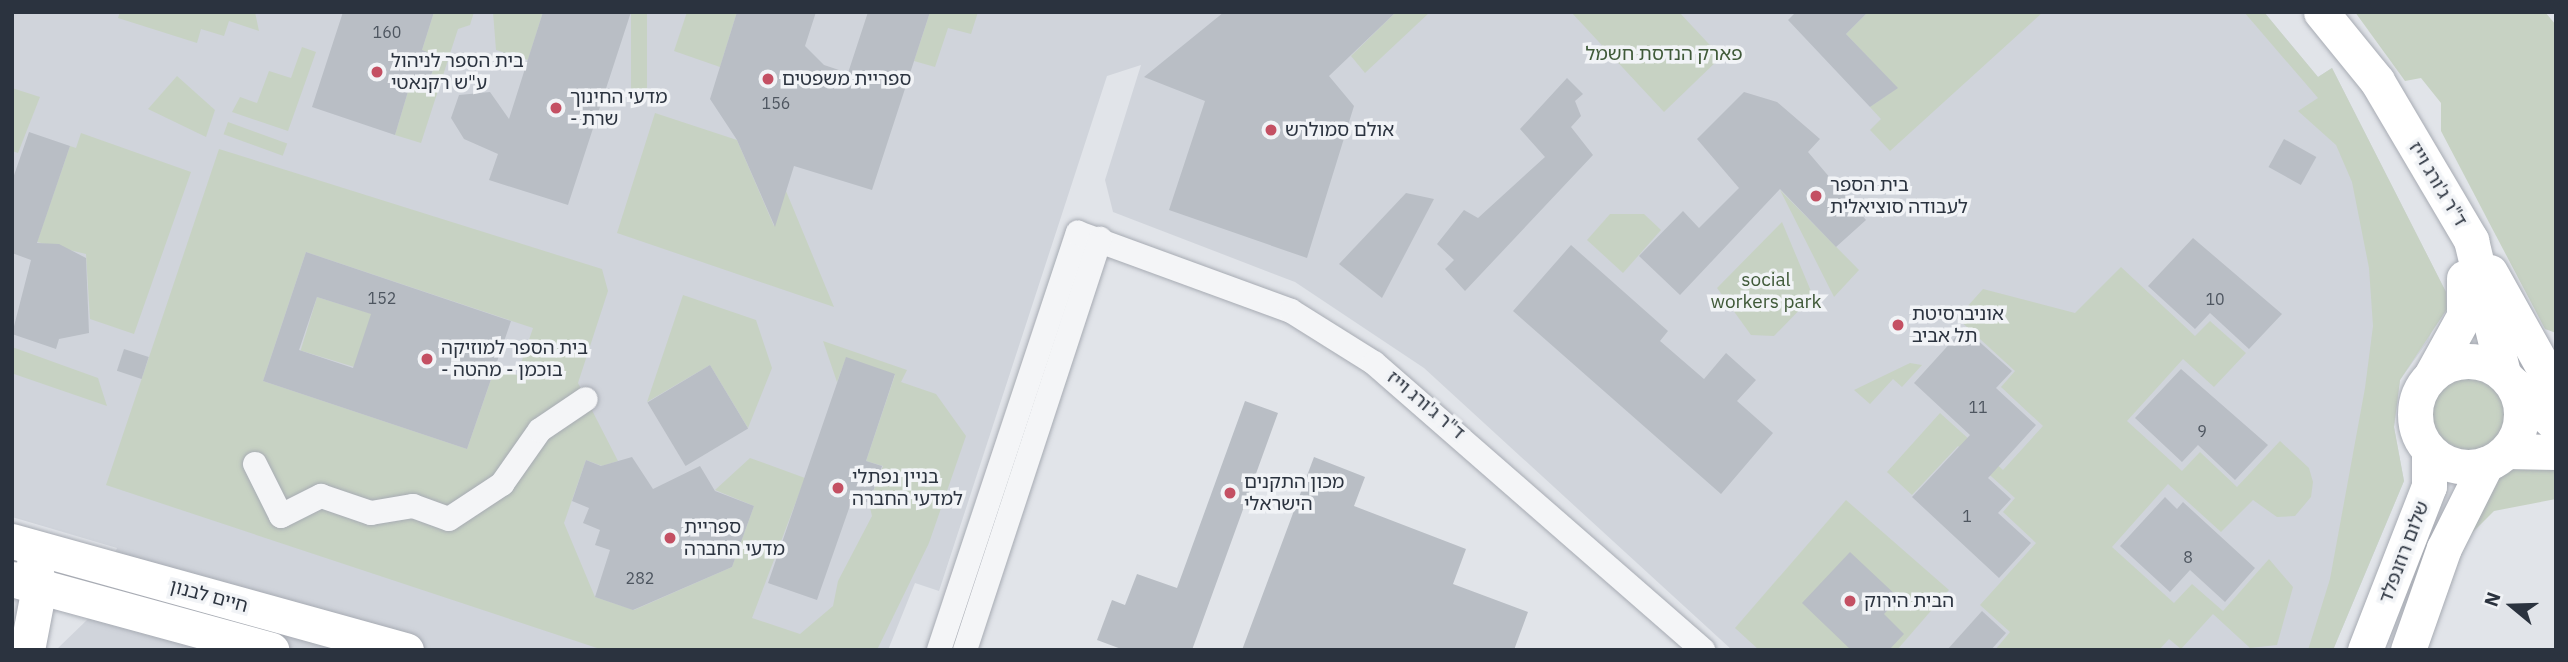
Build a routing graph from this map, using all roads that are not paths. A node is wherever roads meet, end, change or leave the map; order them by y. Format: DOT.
graph roads {
  1 [pos="2321,12"];
  2 [pos="2350,51"];
  3 [pos="1089,236"];
  4 [pos="2471,240"];
  5 [pos="1162,260"];
  6 [pos="1076,309"];
  7 [pos="2432,374"];
  8 [pos="2508,378"];
  9 [pos="2556,390"];
  10 [pos="586,399"];
  11 [pos="2556,425"];
  12 [pos="2429,451"];
  13 [pos="2556,452"];
  14 [pos="2496,458"];
  15 [pos="255,464"];
  16 [pos="18,551"];
  17 [pos="26,583"];
  18 [pos="27,650"];
  19 [pos="271,650"];
  20 [pos="406,650"];
  21 [pos="939,650"];
  22 [pos="965,650"];
  23 [pos="1703,650"];
  24 [pos="2365,650"];
  25 [pos="2408,650"];
  1 -- 2 [label="street, ד\"ר ג'ורג וייז"];
  2 -- 4 [label="street, ד\"ר ג'ורג וייז"];
  2 -- 7 [label="street, ד\"ר ג'ורג וייז"];
  3 -- 5 [label="street, ד\"ר ג'ורג וייז"];
  3 -- 6 [label="street"];
  3 -- 21 [label="street"];
  4 -- 8 [label="street, ד\"ר ג'ורג וייז"];
  4 -- 9 [label="street"];
  5 -- 6 [label="street"];
  5 -- 23 [label="street, ד\"ר ג'ורג וייז"];
  6 -- 22 [label="street"];
  7 -- 8 [label="street"];
  7 -- 12 [label="street"];
  8 -- 11 [label="street"];
  8 -- 14 [label="street"];
  10 -- 15 [label="street"];
  12 -- 14 [label="street"];
  12 -- 24 [label="street, שלום רוזנפלד"];
  13 -- 14 [label="street"];
  14 -- 25 [label="street, שלום רוזנפלד"];
  16 -- 17 [label="street"];
  16 -- 20 [label="street, חיים לבנון"];
  17 -- 18 [label="street"];
  17 -- 19 [label="street, חיים לבנון"];
}
